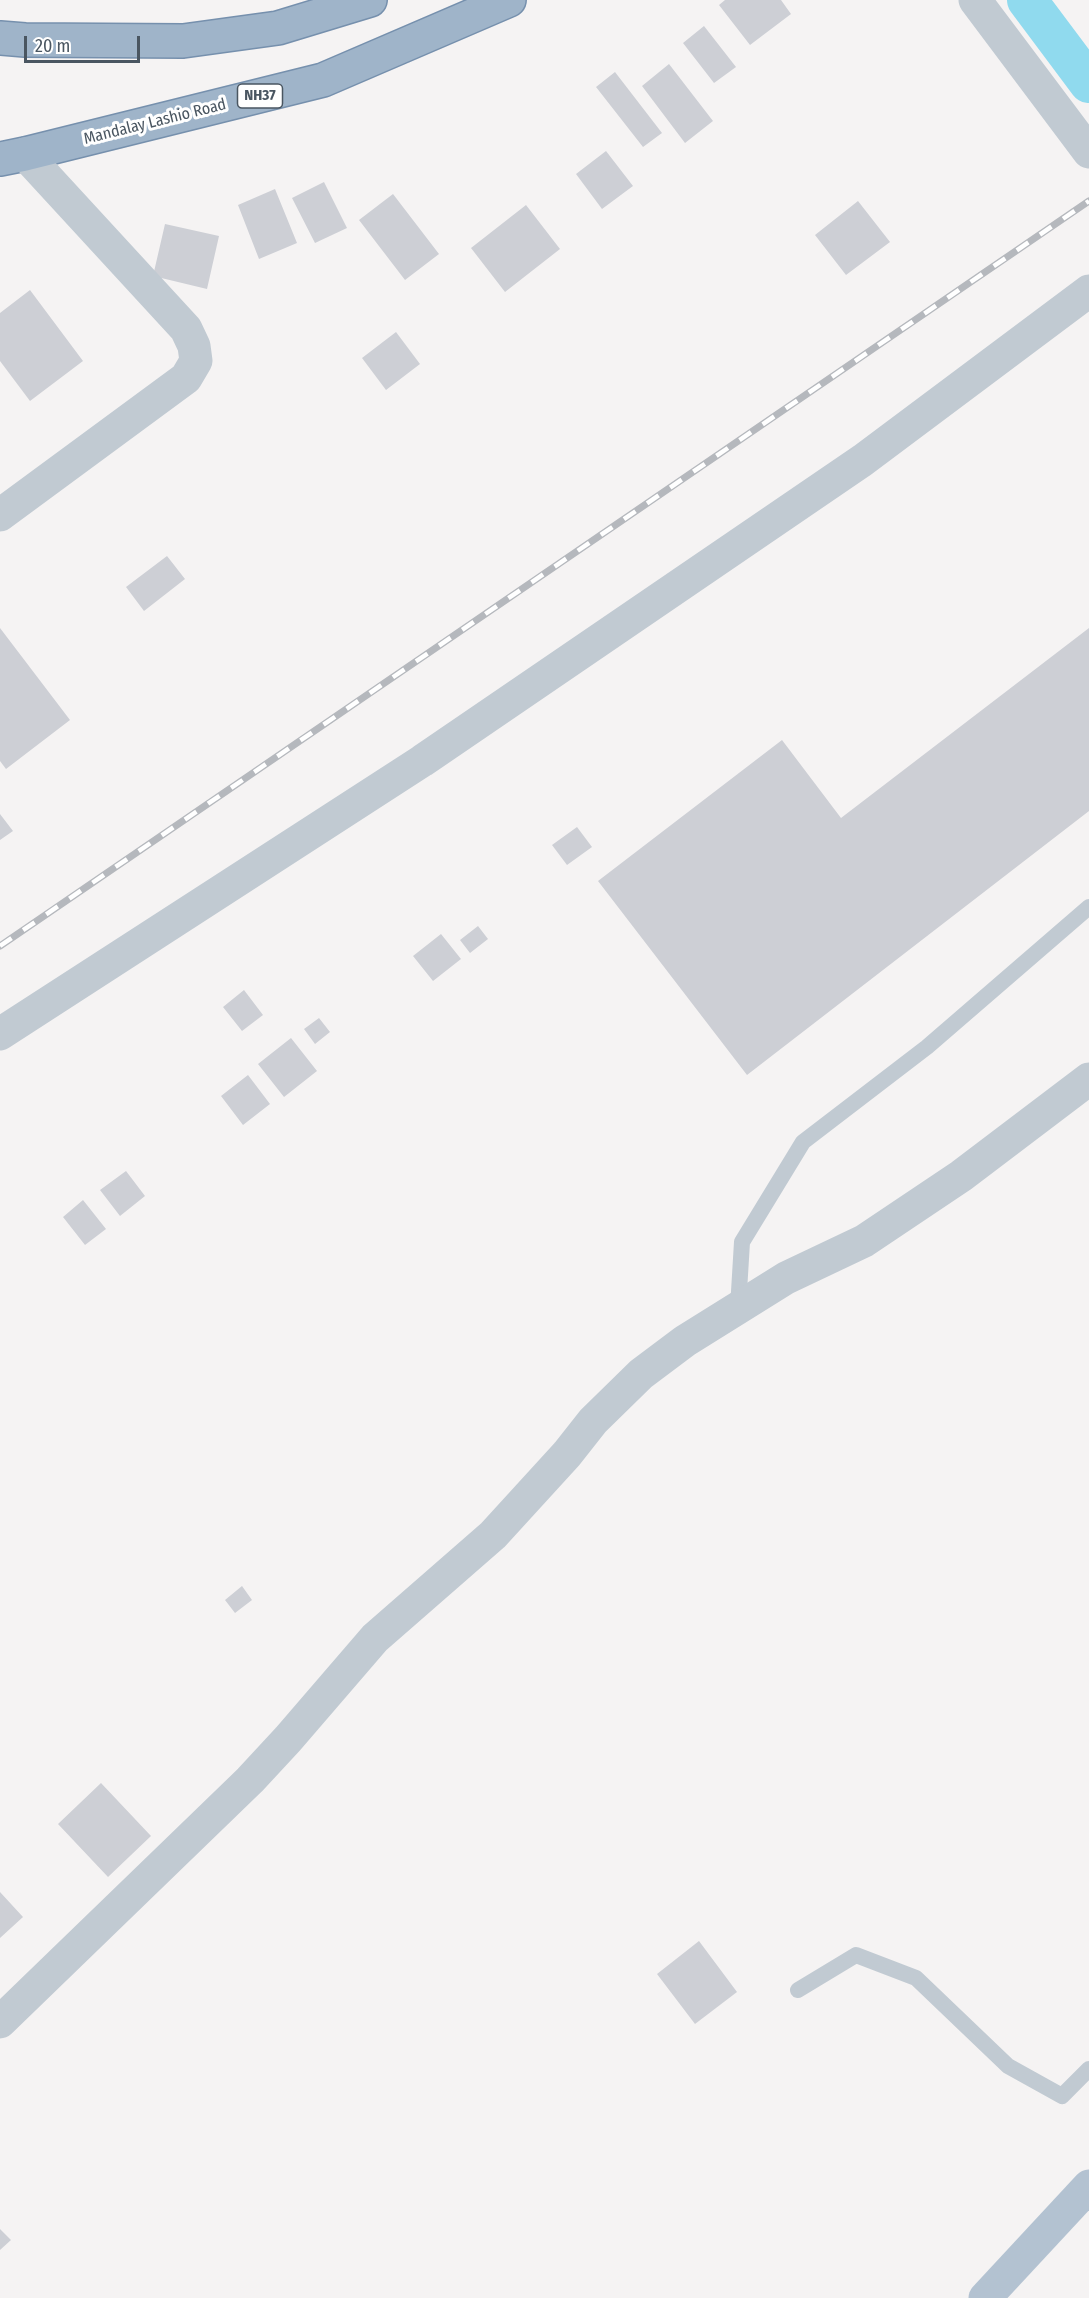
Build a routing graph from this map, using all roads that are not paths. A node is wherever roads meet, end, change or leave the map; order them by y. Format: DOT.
graph roads {
  1 [pos="370,0"];
  2 [pos="509,0"];
  3 [pos="975,0"];
  4 [pos="0,38"];
  5 [pos="1089,152"];
  6 [pos="12,157"];
  7 [pos="1089,291"];
  8 [pos="0,515"];
  9 [pos="1089,907"];
  10 [pos="0,1034"];
  11 [pos="1089,1079"];
  12 [pos="738,1308"];
  13 [pos="798,1990"];
  14 [pos="6,2005"];
  15 [pos="1089,2069"];
  16 [pos="1089,2186"];
  17 [pos="985,2298"];
  1 -- 4 [label="highway"];
  2 -- 6 [label="highway, Mandalay Lashio Road / NH37"];
  3 -- 5 [label="street"];
  6 -- 8 [label="street"];
  7 -- 10 [label="street"];
  9 -- 12 [label="lane"];
  11 -- 12 [label="street"];
  12 -- 14 [label="street"];
  13 -- 15 [label="lane"];
  16 -- 17 [label="main road"];
}
